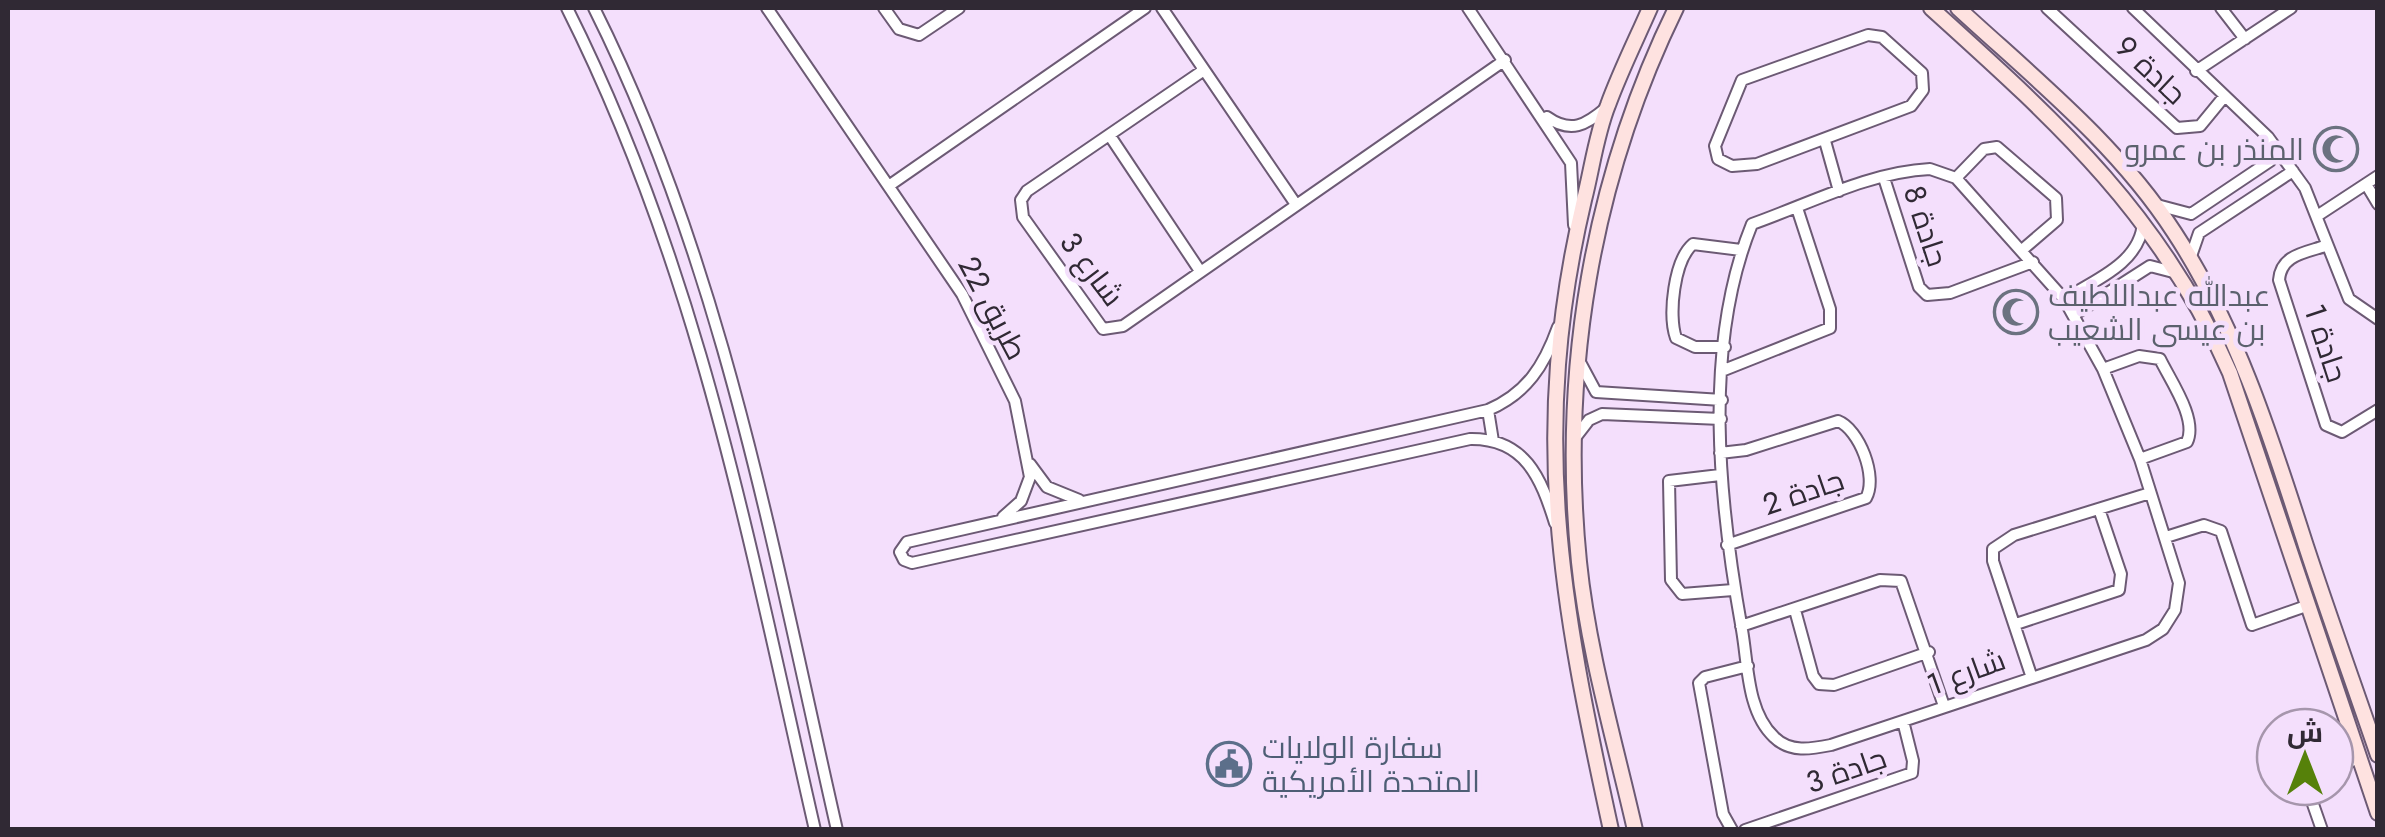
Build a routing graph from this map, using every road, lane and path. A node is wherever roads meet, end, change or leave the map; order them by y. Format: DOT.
graph roads {
  1 [pos="568,8"];
  2 [pos="594,8"];
  3 [pos="768,8"];
  4 [pos="884,8"];
  5 [pos="959,8"];
  6 [pos="1146,8"];
  7 [pos="1162,8"];
  8 [pos="1468,8"];
  9 [pos="1650,8"];
  10 [pos="1932,8"];
  11 [pos="1958,8"];
  12 [pos="2047,8"];
  13 [pos="2133,8"];
  14 [pos="2221,8"];
  15 [pos="2291,8"];
  16 [pos="1675,9"];
  17 [pos="2244,39"];
  18 [pos="1636,41"];
  19 [pos="2004,51"];
  20 [pos="1653,54"];
  21 [pos="1504,60"];
  22 [pos="1204,70"];
  23 [pos="2000,71"];
  24 [pos="2196,71"];
  25 [pos="2223,98"];
  26 [pos="1606,107"];
  27 [pos="1538,108"];
  28 [pos="2091,131"];
  29 [pos="1110,136"];
  30 [pos="1824,140"];
  31 [pos="2278,150"];
  32 [pos="2293,171"];
  33 [pos="2378,176"];
  34 [pos="1884,178"];
  35 [pos="1956,178"];
  36 [pos="2366,184"];
  37 [pos="890,185"];
  38 [pos="1839,191"];
  39 [pos="1295,203"];
  40 [pos="2153,203"];
  41 [pos="2378,204"];
  42 [pos="1797,208"];
  43 [pos="2317,216"];
  44 [pos="2143,220"];
  45 [pos="1574,244"];
  46 [pos="2325,246"];
  47 [pos="1741,250"];
  48 [pos="2022,250"];
  49 [pos="2190,260"];
  50 [pos="2032,262"];
  51 [pos="1200,271"];
  52 [pos="2178,273"];
  53 [pos="2064,299"];
  54 [pos="2074,314"];
  55 [pos="2378,318"];
  56 [pos="1560,321"];
  57 [pos="1724,347"];
  58 [pos="1578,354"];
  59 [pos="2103,369"];
  60 [pos="1724,370"];
  61 [pos="2230,373"];
  62 [pos="1722,400"];
  63 [pos="1488,410"];
  64 [pos="2378,410"];
  65 [pos="1721,419"];
  66 [pos="1574,439"];
  67 [pos="1493,441"];
  68 [pos="1720,453"];
  69 [pos="2277,456"];
  70 [pos="2140,460"];
  71 [pos="1030,463"];
  72 [pos="2262,466"];
  73 [pos="1222,470"];
  74 [pos="1720,475"];
  75 [pos="2150,493"];
  76 [pos="1228,494"];
  77 [pos="1091,500"];
  78 [pos="2099,509"];
  79 [pos="991,523"];
  80 [pos="1556,528"];
  81 [pos="2166,536"];
  82 [pos="1726,545"];
  83 [pos="2313,567"];
  84 [pos="1733,590"];
  85 [pos="2308,605"];
  86 [pos="1795,610"];
  87 [pos="2016,624"];
  88 [pos="1741,626"];
  89 [pos="1570,639"];
  90 [pos="1929,652"];
  91 [pos="1748,666"];
  92 [pos="2031,675"];
  93 [pos="1603,688"];
  94 [pos="1944,706"];
  95 [pos="1903,721"];
  96 [pos="2378,755"];
  97 [pos="2359,758"];
  98 [pos="2355,760"];
  99 [pos="2378,813"];
  100 [pos="814,830"];
  101 [pos="837,830"];
  102 [pos="1610,830"];
  103 [pos="1634,830"];
  104 [pos="1732,830"];
  105 [pos="1746,830"];
  1 -- 100 [label="street"];
  2 -- 101 [label="street"];
  3 -- 37 [label="street, طريق 22"];
  4 -- 5 [label="street"];
  6 -- 37 [label="street"];
  7 -- 22 [label="street"];
  8 -- 21 [label="street"];
  9 -- 18 [label="main road"];
  10 -- 19 [label="main road"];
  10 -- 23 [label="main road"];
  11 -- 19 [label="main road"];
  12 -- 25 [label="street, جادة 9"];
  13 -- 24 [label="street"];
  14 -- 17 [label="street"];
  15 -- 17 [label="street"];
  16 -- 20 [label="main road"];
  17 -- 24 [label="street"];
  18 -- 20 [label="main road"];
  18 -- 26 [label="main road"];
  19 -- 28 [label="main road"];
  20 -- 58 [label="main road"];
  21 -- 27 [label="street"];
  21 -- 39 [label="street, شارع 3"];
  22 -- 29 [label="street, شارع 3"];
  22 -- 39 [label="street"];
  23 -- 28 [label="main road"];
  23 -- 44 [label="main road"];
  24 -- 25 [label="street"];
  25 -- 31 [label="street"];
  26 -- 27 [label="street"];
  26 -- 45 [label="main road"];
  27 -- 45 [label="street"];
  28 -- 40 [label="main road"];
  29 -- 51 [label="street"];
  29 -- 51 [label="street, شارع 3"];
  30 -- 30 [label="street"];
  30 -- 38 [label="street"];
  31 -- 32 [label="street"];
  31 -- 40 [label="street"];
  32 -- 43 [label="street"];
  32 -- 49 [label="street"];
  33 -- 36 [label="street"];
  34 -- 35 [label="street"];
  34 -- 38 [label="street"];
  34 -- 50 [label="street, جادة 8"];
  35 -- 48 [label="street, شارع 1"];
  35 -- 48 [label="street"];
  36 -- 41 [label="street"];
  36 -- 43 [label="street"];
  37 -- 71 [label="street, طريق 22"];
  38 -- 42 [label="street"];
  39 -- 51 [label="street, شارع 3"];
  40 -- 49 [label="main road"];
  42 -- 47 [label="street"];
  42 -- 60 [label="street"];
  43 -- 46 [label="street"];
  44 -- 52 [label="main road"];
  44 -- 53 [label="street"];
  45 -- 56 [label="main road"];
  46 -- 55 [label="street"];
  46 -- 64 [label="street, جادة 1"];
  47 -- 57 [label="street, شارع 1"];
  47 -- 57 [label="street"];
  48 -- 50 [label="street, شارع 1"];
  49 -- 69 [label="main road"];
  50 -- 53 [label="street, شارع 1"];
  52 -- 54 [label="street"];
  52 -- 61 [label="main road"];
  53 -- 54 [label="street, شارع 1"];
  54 -- 59 [label="street, شارع 1"];
  56 -- 63 [label="street"];
  56 -- 80 [label="main road"];
  57 -- 60 [label="street, شارع 1"];
  58 -- 62 [label="street"];
  58 -- 66 [label="main road"];
  59 -- 70 [label="street, شارع 1"];
  59 -- 70 [label="street"];
  60 -- 62 [label="street, شارع 1"];
  61 -- 69 [label="main road"];
  61 -- 72 [label="main road"];
  62 -- 65 [label="street, شارع 1"];
  63 -- 67 [label="street"];
  63 -- 73 [label="street"];
  65 -- 66 [label="street"];
  65 -- 68 [label="street, شارع 1"];
  66 -- 93 [label="main road"];
  67 -- 76 [label="street"];
  67 -- 80 [label="street"];
  68 -- 74 [label="street, شارع 1"];
  68 -- 82 [label="street, جادة 2"];
  69 -- 83 [label="main road"];
  70 -- 75 [label="street, شارع 1"];
  71 -- 77 [label="street"];
  71 -- 79 [label="street"];
  72 -- 83 [label="main road"];
  72 -- 85 [label="main road"];
  73 -- 76 [label="street"];
  73 -- 77 [label="street"];
  74 -- 82 [label="street, شارع 1"];
  74 -- 84 [label="street"];
  75 -- 78 [label="street"];
  75 -- 81 [label="street, شارع 1"];
  76 -- 79 [label="street"];
  77 -- 79 [label="street"];
  78 -- 87 [label="street"];
  78 -- 87 [label="street"];
  80 -- 89 [label="main road"];
  81 -- 85 [label="street"];
  81 -- 92 [label="street, شارع 1"];
  82 -- 84 [label="street, شارع 1"];
  83 -- 96 [label="main road"];
  84 -- 88 [label="street, شارع 1"];
  85 -- 97 [label="main road"];
  86 -- 88 [label="street"];
  86 -- 90 [label="street"];
  86 -- 90 [label="street"];
  87 -- 92 [label="street"];
  88 -- 91 [label="street, شارع 1"];
  89 -- 93 [label="main road"];
  89 -- 102 [label="main road"];
  90 -- 94 [label="street"];
  91 -- 95 [label="street, شارع 1"];
  91 -- 104 [label="street"];
  92 -- 94 [label="street, شارع 1"];
  93 -- 103 [label="main road"];
  94 -- 95 [label="street, شارع 1"];
  95 -- 105 [label="street, جادة 3"];
  97 -- 98 [label="street"];
  97 -- 99 [label="main road"];
}
